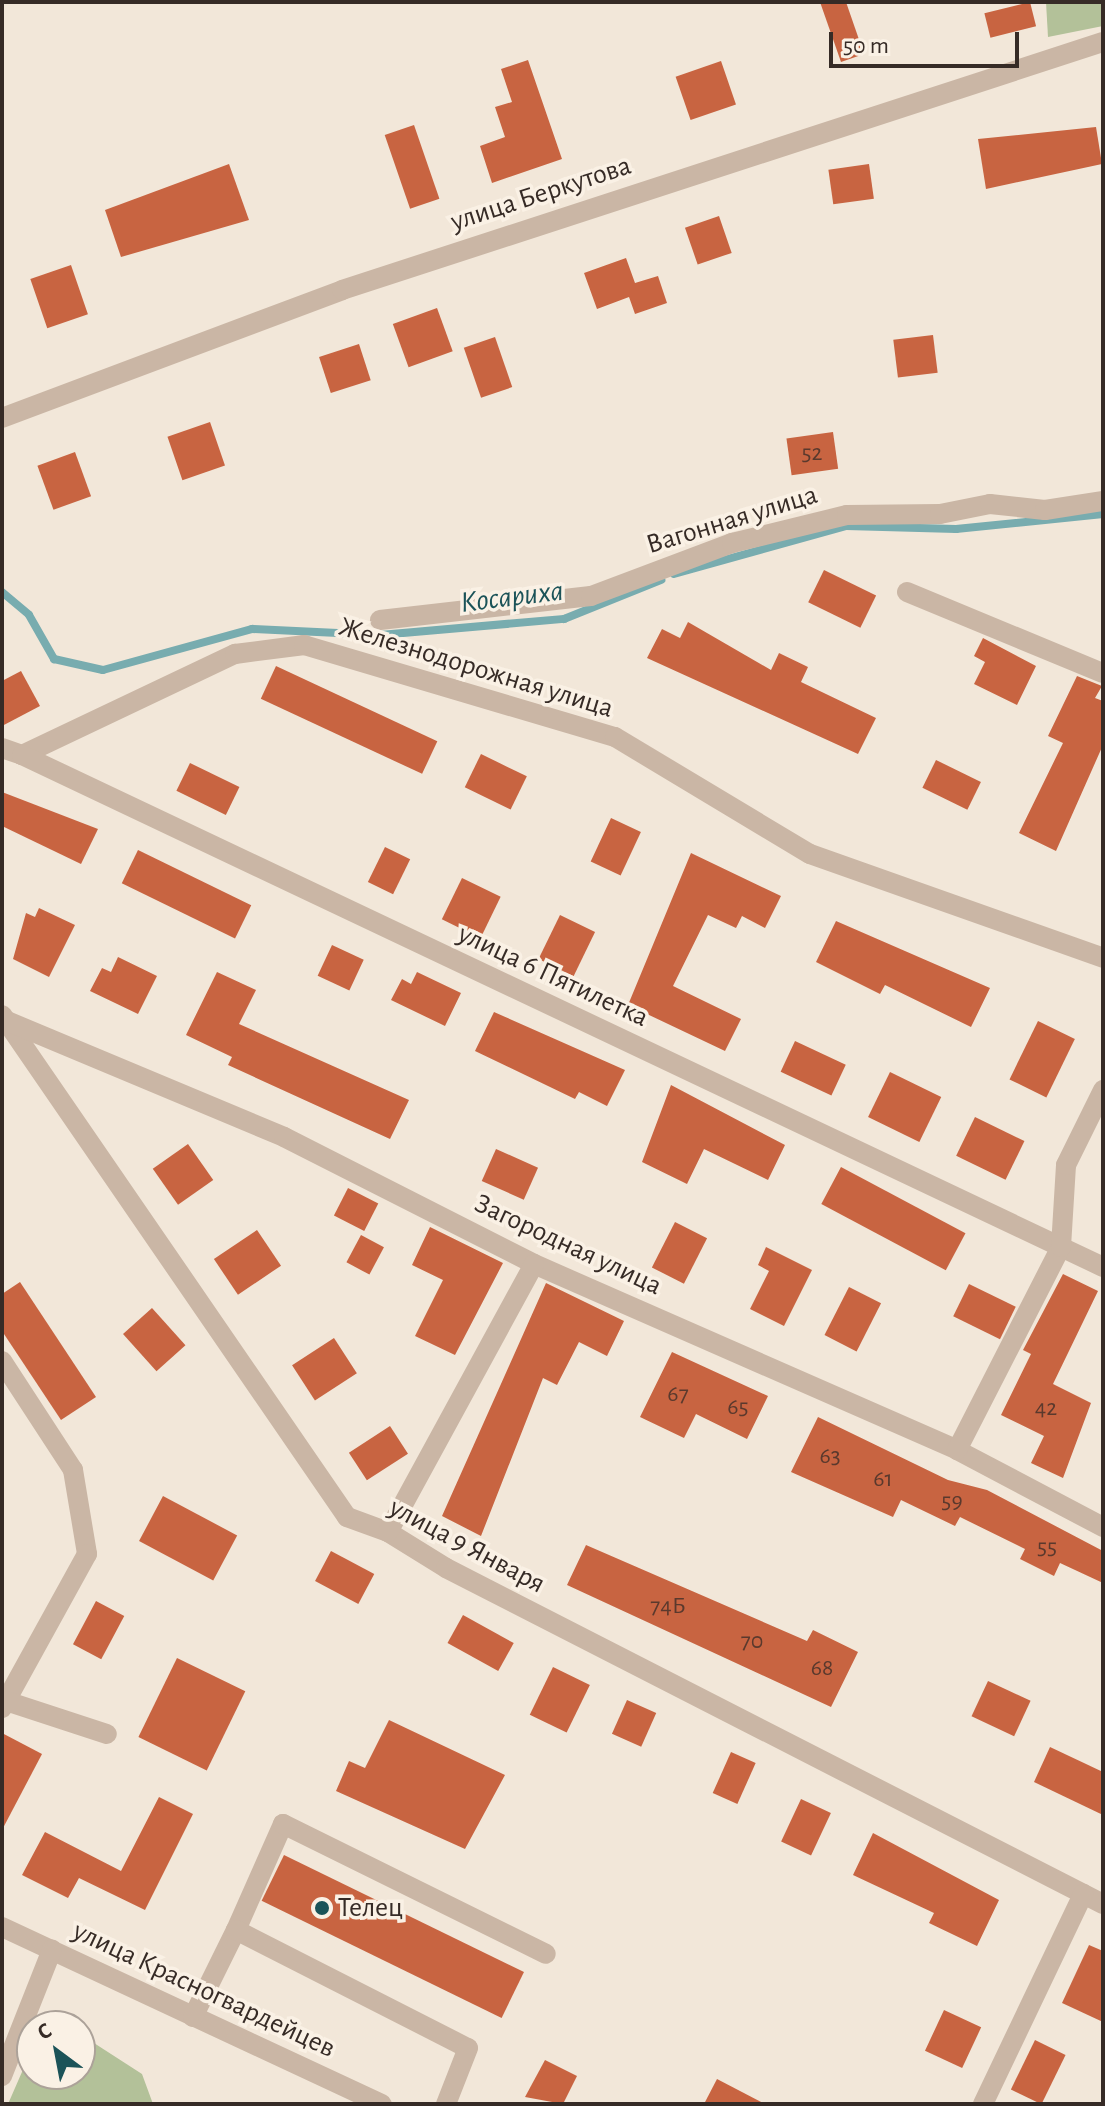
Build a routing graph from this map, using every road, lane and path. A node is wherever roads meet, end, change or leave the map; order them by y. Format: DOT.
graph roads {
  1 [pos="1103,42"];
  2 [pos="2,418"];
  3 [pos="1103,501"];
  4 [pos="907,592"];
  5 [pos="380,620"];
  6 [pos="1103,673"];
  7 [pos="12,752"];
  8 [pos="1103,958"];
  9 [pos="4,1018"];
  10 [pos="1103,1090"];
  11 [pos="1061,1247"];
  12 [pos="534,1264"];
  13 [pos="1103,1267"];
  14 [pos="2,1361"];
  15 [pos="957,1450"];
  16 [pos="1103,1527"];
  17 [pos="388,1532"];
  18 [pos="4,1705"];
  19 [pos="107,1734"];
  20 [pos="1083,1894"];
  21 [pos="1103,1904"];
  22 [pos="2,1927"];
  23 [pos="236,1930"];
  24 [pos="52,1950"];
  25 [pos="546,1954"];
  26 [pos="193,2017"];
  27 [pos="2,2076"];
  28 [pos="382,2104"];
  29 [pos="446,2104"];
  30 [pos="983,2104"];
  1 -- 2 [label="street, улица Беркутова"];
  3 -- 5 [label="street, Вагонная улица"];
  4 -- 6 [label="street"];
  7 -- 8 [label="street, Железнодорожная улица"];
  7 -- 11 [label="street, улица 6 Пятилетка"];
  9 -- 12 [label="street, Загородная улица"];
  9 -- 17 [label="street, улица 9 Января"];
  10 -- 11 [label="street"];
  11 -- 13 [label="street, улица 6 Пятилетка"];
  11 -- 15 [label="street"];
  12 -- 15 [label="street, Загородная улица"];
  12 -- 17 [label="street"];
  14 -- 18 [label="street"];
  15 -- 16 [label="street, Загородная улица"];
  17 -- 20 [label="street, улица 9 Января"];
  18 -- 19 [label="street"];
  20 -- 21 [label="street, улица 9 Января"];
  20 -- 30 [label="street"];
  22 -- 24 [label="street, улица Красногвардейцев"];
  23 -- 25 [label="street"];
  23 -- 26 [label="street"];
  23 -- 29 [label="street"];
  24 -- 26 [label="street, улица Красногвардейцев"];
  24 -- 27 [label="street"];
  26 -- 28 [label="street, улица Красногвардейцев"];
}
